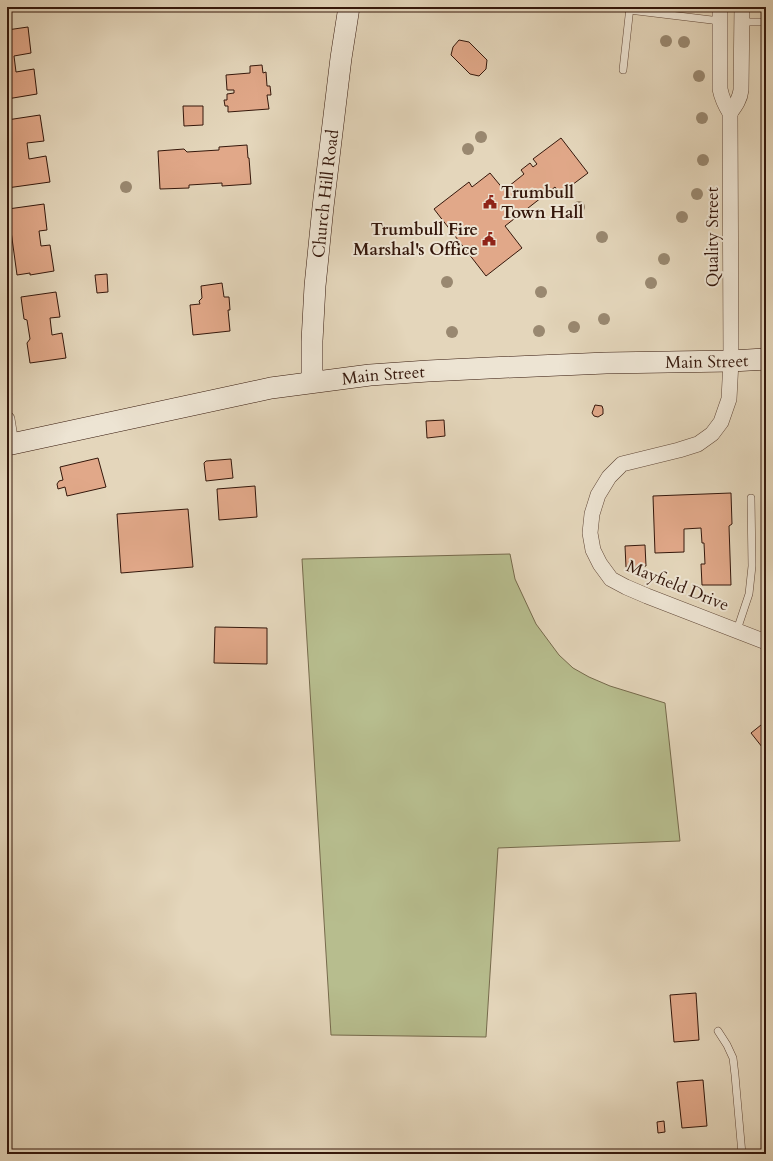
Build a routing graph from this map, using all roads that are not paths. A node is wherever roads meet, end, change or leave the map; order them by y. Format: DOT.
graph roads {
  1 [pos="349,7"];
  2 [pos="630,9"];
  3 [pos="720,14"];
  4 [pos="742,14"];
  5 [pos="766,22"];
  6 [pos="623,70"];
  7 [pos="730,113"];
  8 [pos="766,359"];
  9 [pos="731,361"];
  10 [pos="312,382"];
  11 [pos="7,419"];
  12 [pos="9,445"];
  13 [pos="750,498"];
  14 [pos="737,630"];
  15 [pos="766,642"];
  16 [pos="718,1031"];
  17 [pos="742,1154"];
  1 -- 10 [label="main road, Church Hill Road"];
  2 -- 3 [label="lane"];
  2 -- 6 [label="lane"];
  3 -- 4 [label="street"];
  3 -- 7 [label="street, Quality Street"];
  4 -- 5 [label="lane"];
  4 -- 7 [label="street"];
  7 -- 9 [label="street, Quality Street"];
  8 -- 9 [label="main road, Main Street"];
  9 -- 10 [label="main road, Main Street"];
  9 -- 14 [label="street, Mayfield Drive"];
  10 -- 12 [label="main road, Main Street"];
  11 -- 12 [label="street"];
  13 -- 14 [label="lane"];
  14 -- 15 [label="street, Mayfield Drive"];
  16 -- 17 [label="lane"];
}
